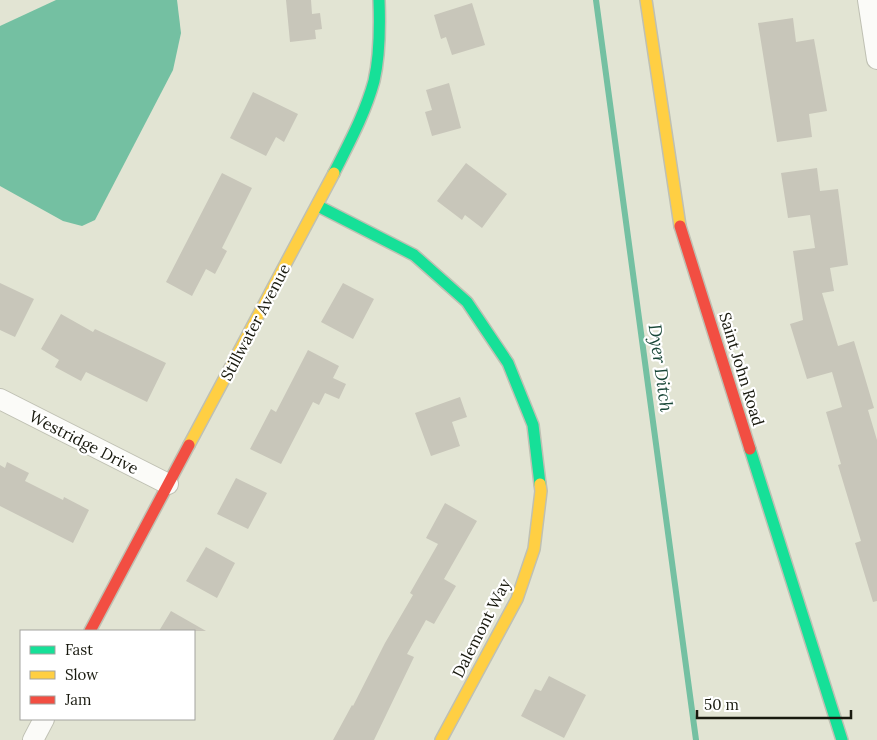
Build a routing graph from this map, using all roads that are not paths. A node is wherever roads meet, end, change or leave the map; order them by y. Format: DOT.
graph roads {
  1 [pos="379,0"];
  2 [pos="646,0"];
  3 [pos="868,0"];
  4 [pos="877,59"];
  5 [pos="318,206"];
  6 [pos="0,399"];
  7 [pos="168,484"];
  8 [pos="91,630"];
  9 [pos="43,720"];
  10 [pos="33,740"];
  11 [pos="441,740"];
  12 [pos="842,740"];
  1 -- 5 [label="street, Stillwater Avenue"];
  2 -- 12 [label="street, Saint John Road"];
  3 -- 4 [label="street"];
  5 -- 7 [label="street, Stillwater Avenue"];
  5 -- 11 [label="street, Dalemont Way"];
  6 -- 7 [label="street, Westridge Drive"];
  7 -- 8 [label="street, Stillwater Avenue"];
  9 -- 10 [label="street"];
}
